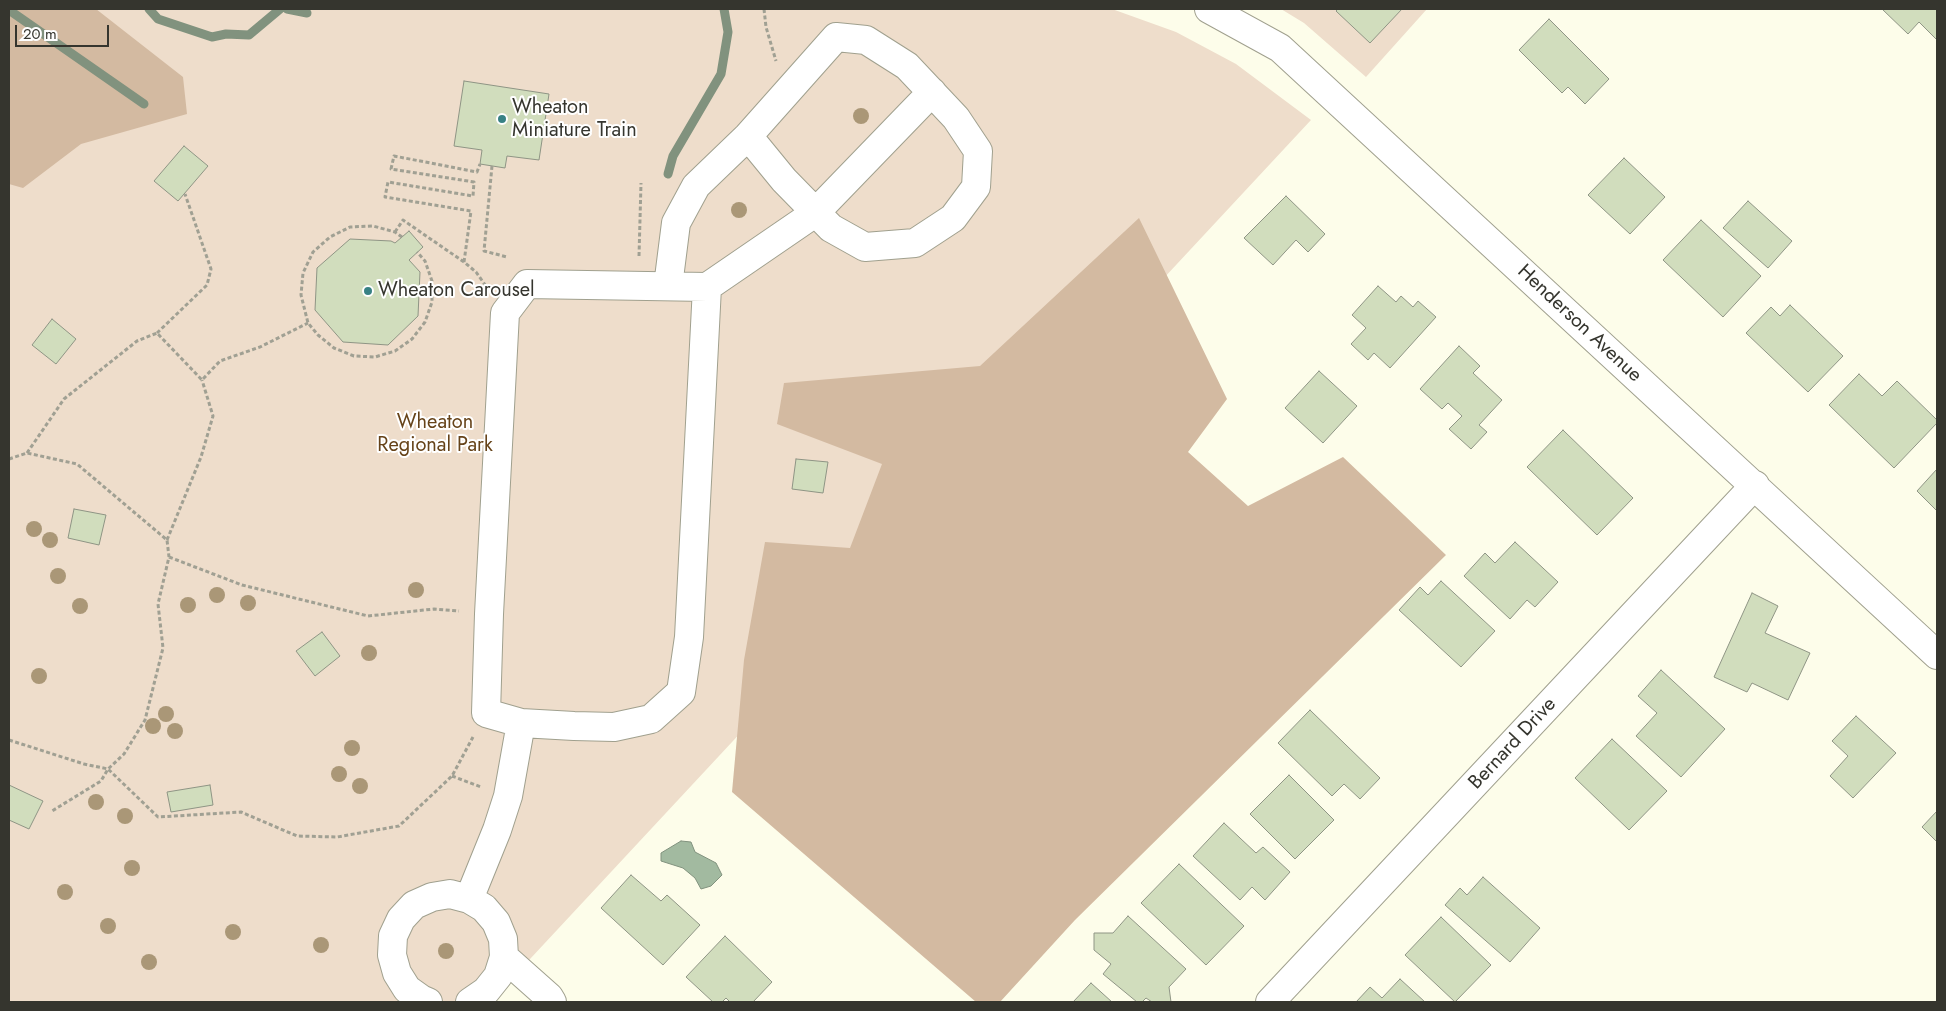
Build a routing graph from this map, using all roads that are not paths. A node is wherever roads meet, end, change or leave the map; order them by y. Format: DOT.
graph roads {
  1 [pos="1210,9"];
  2 [pos="932,92"];
  3 [pos="748,136"];
  4 [pos="815,213"];
  5 [pos="668,286"];
  6 [pos="707,287"];
  7 [pos="1755,485"];
  8 [pos="1937,655"];
  9 [pos="521,723"];
  10 [pos="469,898"];
  11 [pos="504,957"];
  12 [pos="409,998"];
  13 [pos="470,1002"];
  14 [pos="552,1002"];
  15 [pos="1270,1002"];
  1 -- 7 [label="street, Henderson Avenue"];
  2 -- 3 [label="street"];
  2 -- 4 [label="street"];
  2 -- 4 [label="street"];
  3 -- 4 [label="street"];
  3 -- 5 [label="street"];
  4 -- 6 [label="street"];
  5 -- 6 [label="street"];
  5 -- 9 [label="street"];
  6 -- 9 [label="street"];
  7 -- 8 [label="street, Henderson Avenue"];
  7 -- 15 [label="street, Bernard Drive"];
  9 -- 10 [label="street"];
  10 -- 11 [label="street"];
  10 -- 12 [label="street"];
  11 -- 13 [label="street"];
  11 -- 14 [label="street"];
}
